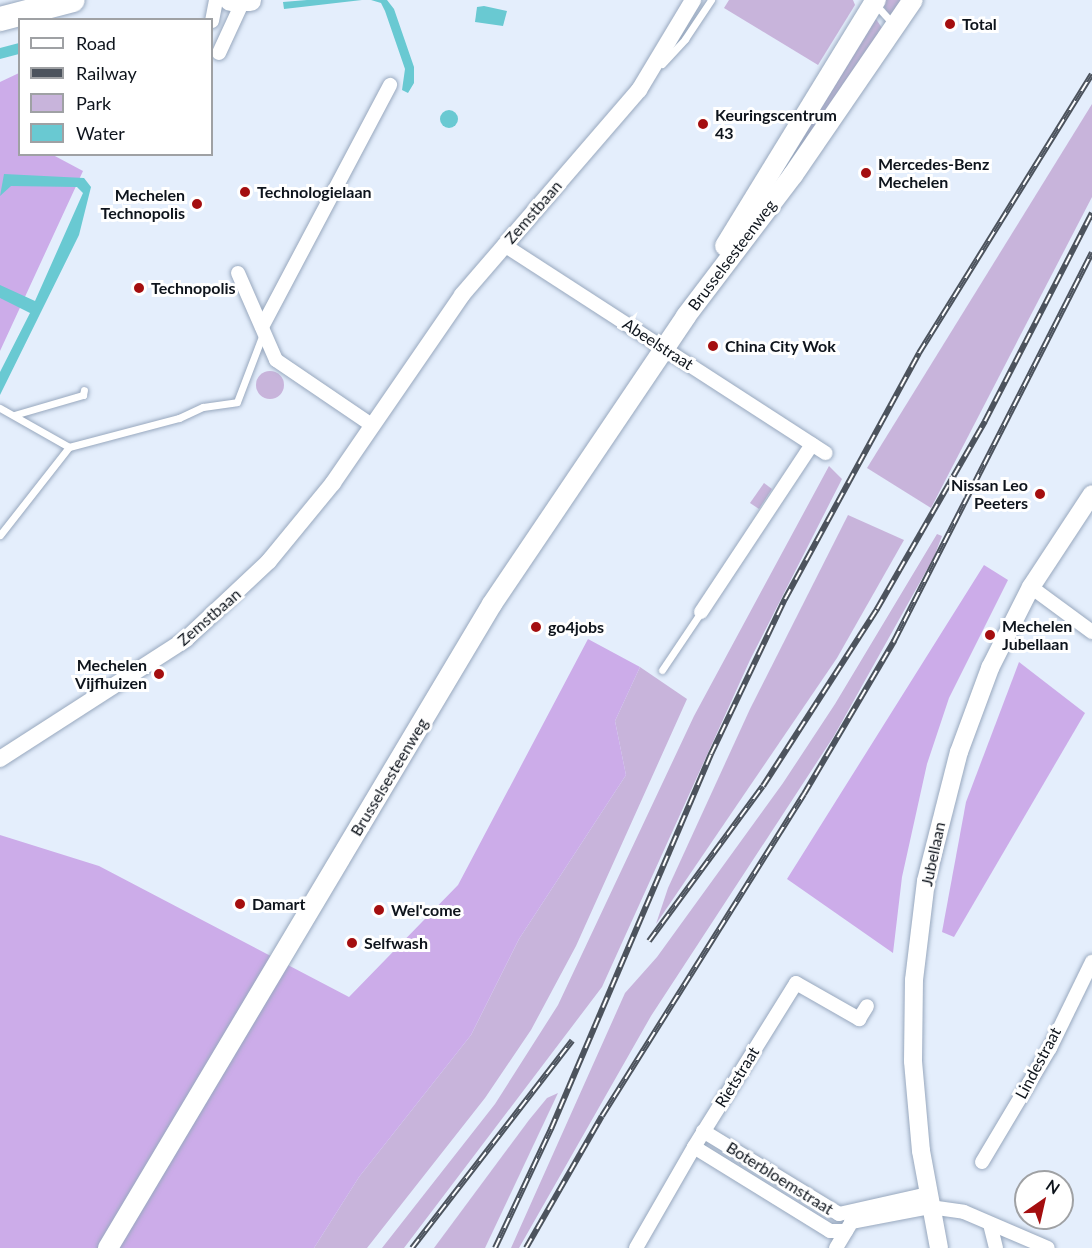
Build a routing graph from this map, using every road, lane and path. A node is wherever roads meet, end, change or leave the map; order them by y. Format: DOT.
graph roads {
  1 [pos="74,0"];
  2 [pos="216,0"];
  3 [pos="241,0"];
  4 [pos="693,0"];
  5 [pos="711,0"];
  6 [pos="913,0"];
  7 [pos="870,5"];
  8 [pos="0,18"];
  9 [pos="213,18"];
  10 [pos="897,26"];
  11 [pos="219,53"];
  12 [pos="652,73"];
  13 [pos="390,85"];
  14 [pos="771,189"];
  15 [pos="504,245"];
  16 [pos="238,273"];
  17 [pos="262,331"];
  18 [pos="664,348"];
  19 [pos="84,390"];
  20 [pos="0,408"];
  21 [pos="14,415"];
  22 [pos="373,426"];
  23 [pos="812,444"];
  24 [pos="69,447"];
  25 [pos="826,453"];
  26 [pos="1092,494"];
  27 [pos="0,535"];
  28 [pos="1031,587"];
  29 [pos="701,612"];
  30 [pos="1092,632"];
  31 [pos="662,670"];
  32 [pos="0,759"];
  33 [pos="1092,962"];
  34 [pos="867,1006"];
  35 [pos="704,1131"];
  36 [pos="694,1147"];
  37 [pos="982,1162"];
  38 [pos="929,1200"];
  39 [pos="849,1222"];
  40 [pos="990,1224"];
  41 [pos="108,1248"];
  42 [pos="636,1248"];
  43 [pos="837,1248"];
  44 [pos="939,1248"];
  45 [pos="996,1248"];
  46 [pos="1048,1248"];
  1 -- 8 [label="highway"];
  2 -- 9 [label="street"];
  3 -- 11 [label="street"];
  4 -- 12 [label="street, Zemstbaan"];
  5 -- 12 [label="lane"];
  6 -- 10 [label="main road, Brusselsesteenweg"];
  7 -- 10 [label="lane"];
  7 -- 14 [label="main road, Brusselsesteenweg"];
  10 -- 14 [label="main road, Brusselsesteenweg"];
  12 -- 15 [label="street, Zemstbaan"];
  13 -- 17 [label="street"];
  14 -- 18 [label="main road, Brusselsesteenweg"];
  15 -- 18 [label="street, Abeelstraat"];
  15 -- 22 [label="street, Zemstbaan"];
  16 -- 17 [label="street"];
  17 -- 22 [label="street"];
  17 -- 24 [label="lane"];
  18 -- 23 [label="street, Abeelstraat"];
  18 -- 41 [label="main road, Brusselsesteenweg"];
  19 -- 21 [label="lane"];
  20 -- 21 [label="lane"];
  21 -- 24 [label="lane"];
  22 -- 32 [label="street, Zemstbaan"];
  23 -- 25 [label="street, Abeelstraat"];
  23 -- 29 [label="street"];
  24 -- 27 [label="lane"];
  26 -- 28 [label="main road, Jubellaan"];
  28 -- 30 [label="street"];
  28 -- 38 [label="main road, Jubellaan"];
  29 -- 31 [label="lane"];
  33 -- 37 [label="street, Lindestraat"];
  34 -- 35 [label="street, Rietstraat"];
  35 -- 36 [label="street, Rietstraat"];
  35 -- 39 [label="street, Boterbloemstraat"];
  36 -- 39 [label="street, Boterbloemstraat"];
  36 -- 42 [label="street, Rietstraat"];
  38 -- 39 [label="street, Boterbloemstraat"];
  38 -- 40 [label="street"];
  38 -- 44 [label="main road, Jubellaan"];
  39 -- 43 [label="street"];
  40 -- 45 [label="street"];
  40 -- 46 [label="street"];
}
